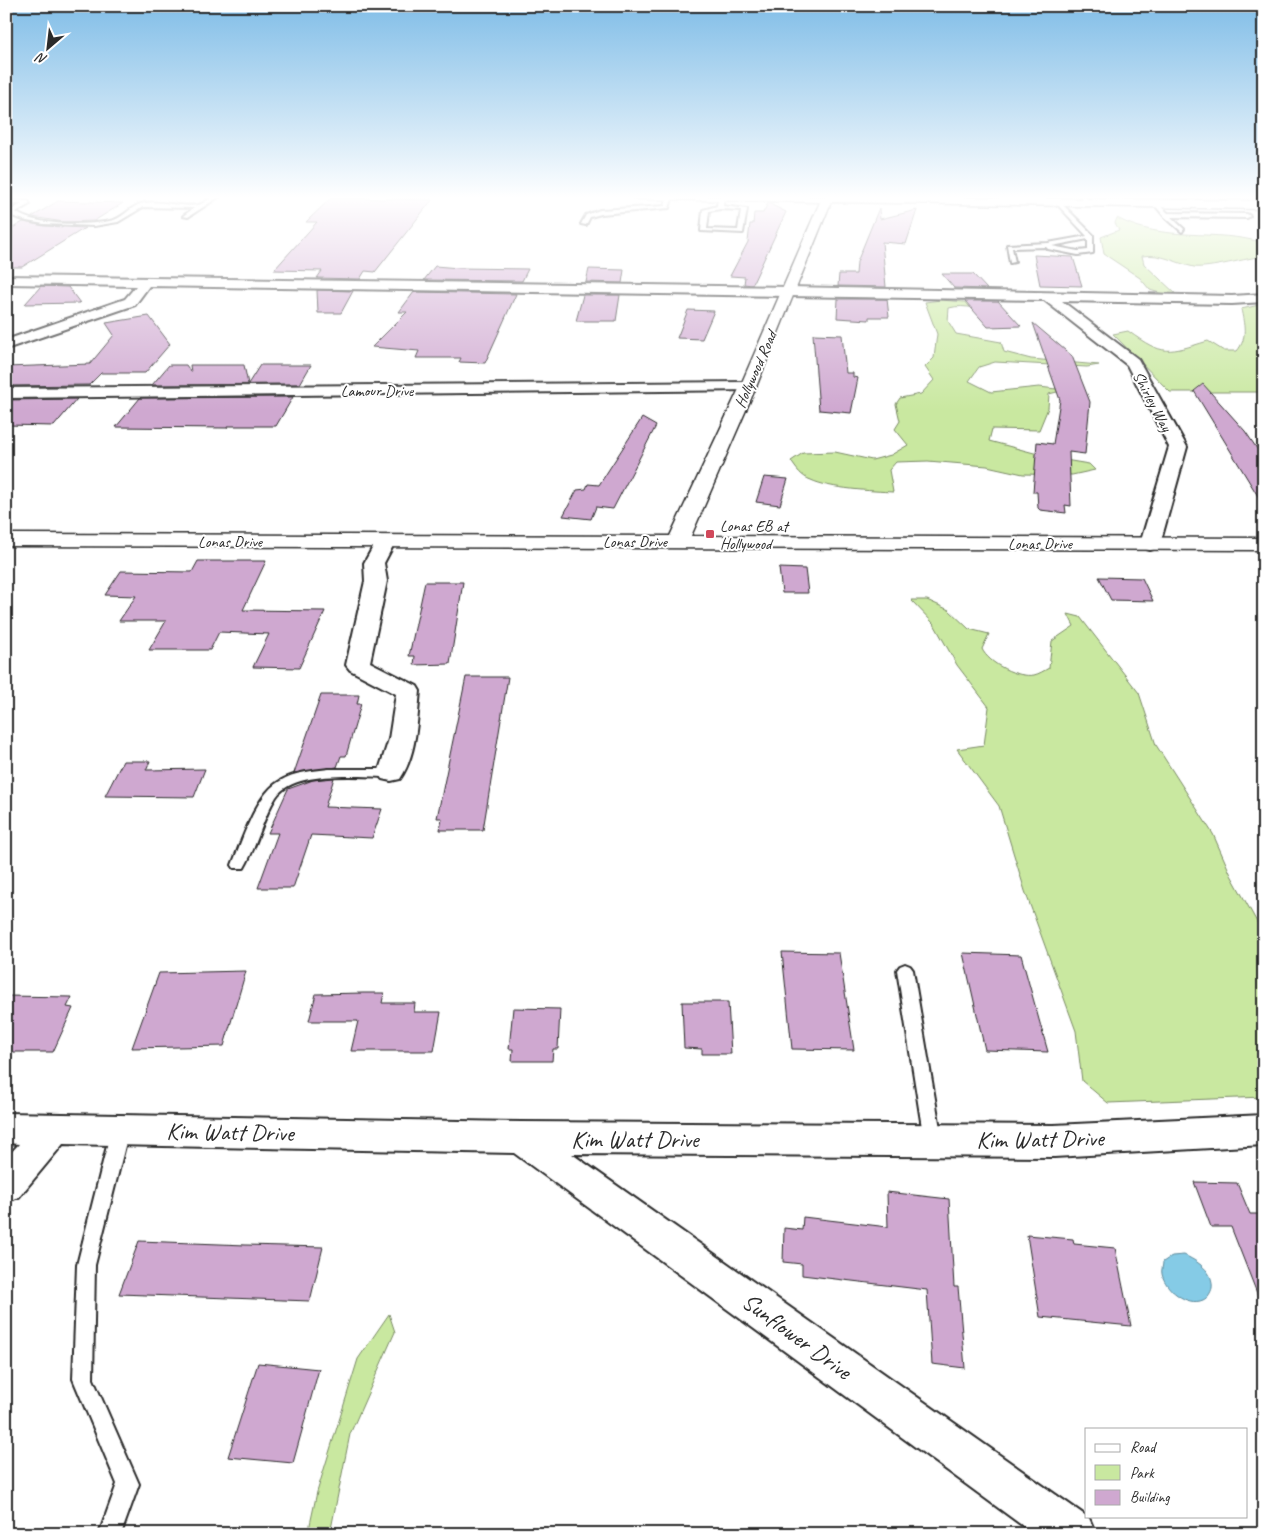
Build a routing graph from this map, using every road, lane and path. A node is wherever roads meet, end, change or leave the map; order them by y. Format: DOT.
graph roads {
  1 [pos="798,268"];
  2 [pos="6,280"];
  3 [pos="145,282"];
  4 [pos="259,284"];
  5 [pos="789,291"];
  6 [pos="1047,296"];
  7 [pos="1264,298"];
  8 [pos="130,302"];
  9 [pos="6,345"];
  10 [pos="748,387"];
  11 [pos="6,393"];
  12 [pos="6,540"];
  13 [pos="678,541"];
  14 [pos="385,542"];
  15 [pos="1150,544"];
  16 [pos="1264,544"];
  17 [pos="390,774"];
  18 [pos="239,865"];
  19 [pos="905,970"];
  20 [pos="6,1128"];
  21 [pos="55,1128"];
  22 [pos="120,1130"];
  23 [pos="1264,1130"];
  24 [pos="521,1138"];
  25 [pos="934,1140"];
  26 [pos="6,1184"];
  27 [pos="110,1534"];
  28 [pos="1073,1534"];
  1 -- 5 [label="street, Hollywood Road"];
  2 -- 3 [label="street"];
  3 -- 4 [label="street"];
  3 -- 8 [label="street"];
  4 -- 5 [label="street"];
  4 -- 8 [label="street"];
  5 -- 6 [label="street"];
  5 -- 10 [label="street, Hollywood Road"];
  6 -- 7 [label="street"];
  6 -- 15 [label="street, Shirley Way"];
  8 -- 9 [label="street"];
  10 -- 11 [label="street, Lamour Drive"];
  10 -- 13 [label="street, Hollywood Road"];
  12 -- 14 [label="street, Lonas Drive"];
  13 -- 14 [label="street, Lonas Drive"];
  13 -- 15 [label="street, Lonas Drive"];
  14 -- 17 [label="street"];
  15 -- 16 [label="street, Lonas Drive"];
  17 -- 18 [label="lane"];
  19 -- 25 [label="lane"];
  20 -- 21 [label="street, Kim Watt Drive"];
  21 -- 22 [label="street, Kim Watt Drive"];
  21 -- 26 [label="street"];
  22 -- 24 [label="street, Kim Watt Drive"];
  22 -- 27 [label="lane"];
  23 -- 25 [label="street, Kim Watt Drive"];
  24 -- 25 [label="street, Kim Watt Drive"];
  24 -- 28 [label="street, Sunflower Drive"];
}
